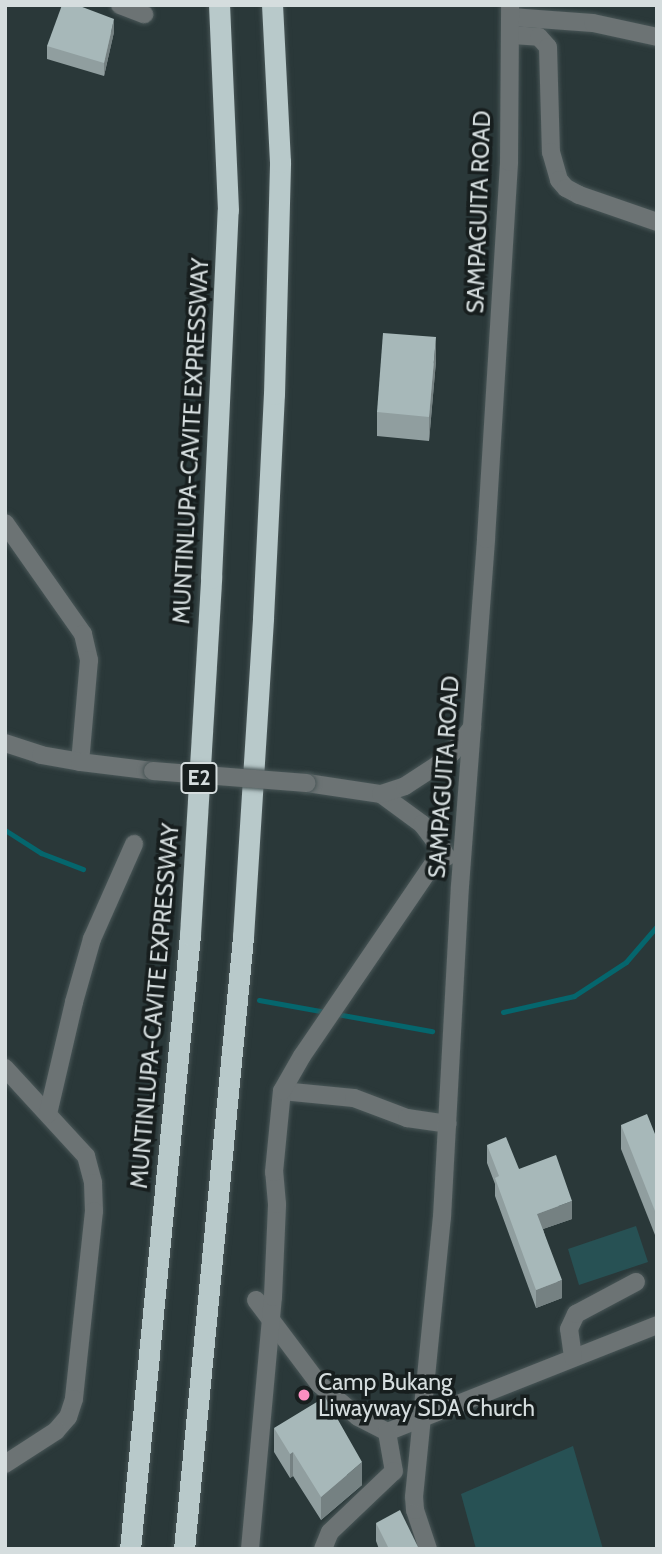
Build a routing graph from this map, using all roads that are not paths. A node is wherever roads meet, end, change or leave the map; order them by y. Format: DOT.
graph roads {
  1 [pos="120,5"];
  2 [pos="219,5"];
  3 [pos="272,5"];
  4 [pos="144,14"];
  5 [pos="511,19"];
  6 [pos="657,37"];
  7 [pos="657,222"];
  8 [pos="5,523"];
  9 [pos="474,724"];
  10 [pos="5,743"];
  11 [pos="79,762"];
  12 [pos="381,794"];
  13 [pos="134,844"];
  14 [pos="443,849"];
  15 [pos="460,886"];
  16 [pos="5,1068"];
  17 [pos="282,1091"];
  18 [pos="48,1114"];
  19 [pos="448,1124"];
  20 [pos="636,1282"];
  21 [pos="256,1300"];
  22 [pos="271,1320"];
  23 [pos="657,1325"];
  24 [pos="573,1357"];
  25 [pos="423,1419"];
  26 [pos="387,1432"];
  27 [pos="5,1464"];
  28 [pos="394,1471"];
  29 [pos="416,1479"];
  30 [pos="130,1549"];
  31 [pos="184,1549"];
  32 [pos="250,1549"];
  33 [pos="323,1549"];
  34 [pos="428,1549"];
  1 -- 4 [label="street"];
  2 -- 30 [label="highway, MUNTINLUPA-CAVITE EXPRESSWAY / E2"];
  3 -- 31 [label="highway, E2"];
  5 -- 6 [label="street"];
  5 -- 7 [label="street"];
  5 -- 9 [label="street, SAMPAGUITA ROAD"];
  8 -- 11 [label="street"];
  9 -- 12 [label="street"];
  9 -- 15 [label="street, SAMPAGUITA ROAD"];
  10 -- 11 [label="street"];
  11 -- 12 [label="street, bridge"];
  12 -- 14 [label="street"];
  13 -- 18 [label="street"];
  14 -- 15 [label="street"];
  14 -- 17 [label="street"];
  15 -- 19 [label="street, SAMPAGUITA ROAD"];
  16 -- 18 [label="street"];
  17 -- 19 [label="street"];
  17 -- 22 [label="street"];
  18 -- 27 [label="street"];
  19 -- 25 [label="street, SAMPAGUITA ROAD"];
  20 -- 24 [label="street"];
  21 -- 22 [label="street"];
  22 -- 26 [label="street"];
  22 -- 32 [label="street"];
  23 -- 24 [label="street"];
  24 -- 25 [label="street"];
  25 -- 26 [label="street"];
  25 -- 29 [label="street, SAMPAGUITA ROAD"];
  26 -- 28 [label="street"];
  28 -- 29 [label="street"];
  28 -- 33 [label="street"];
  29 -- 34 [label="street, SAMPAGUITA ROAD"];
}
